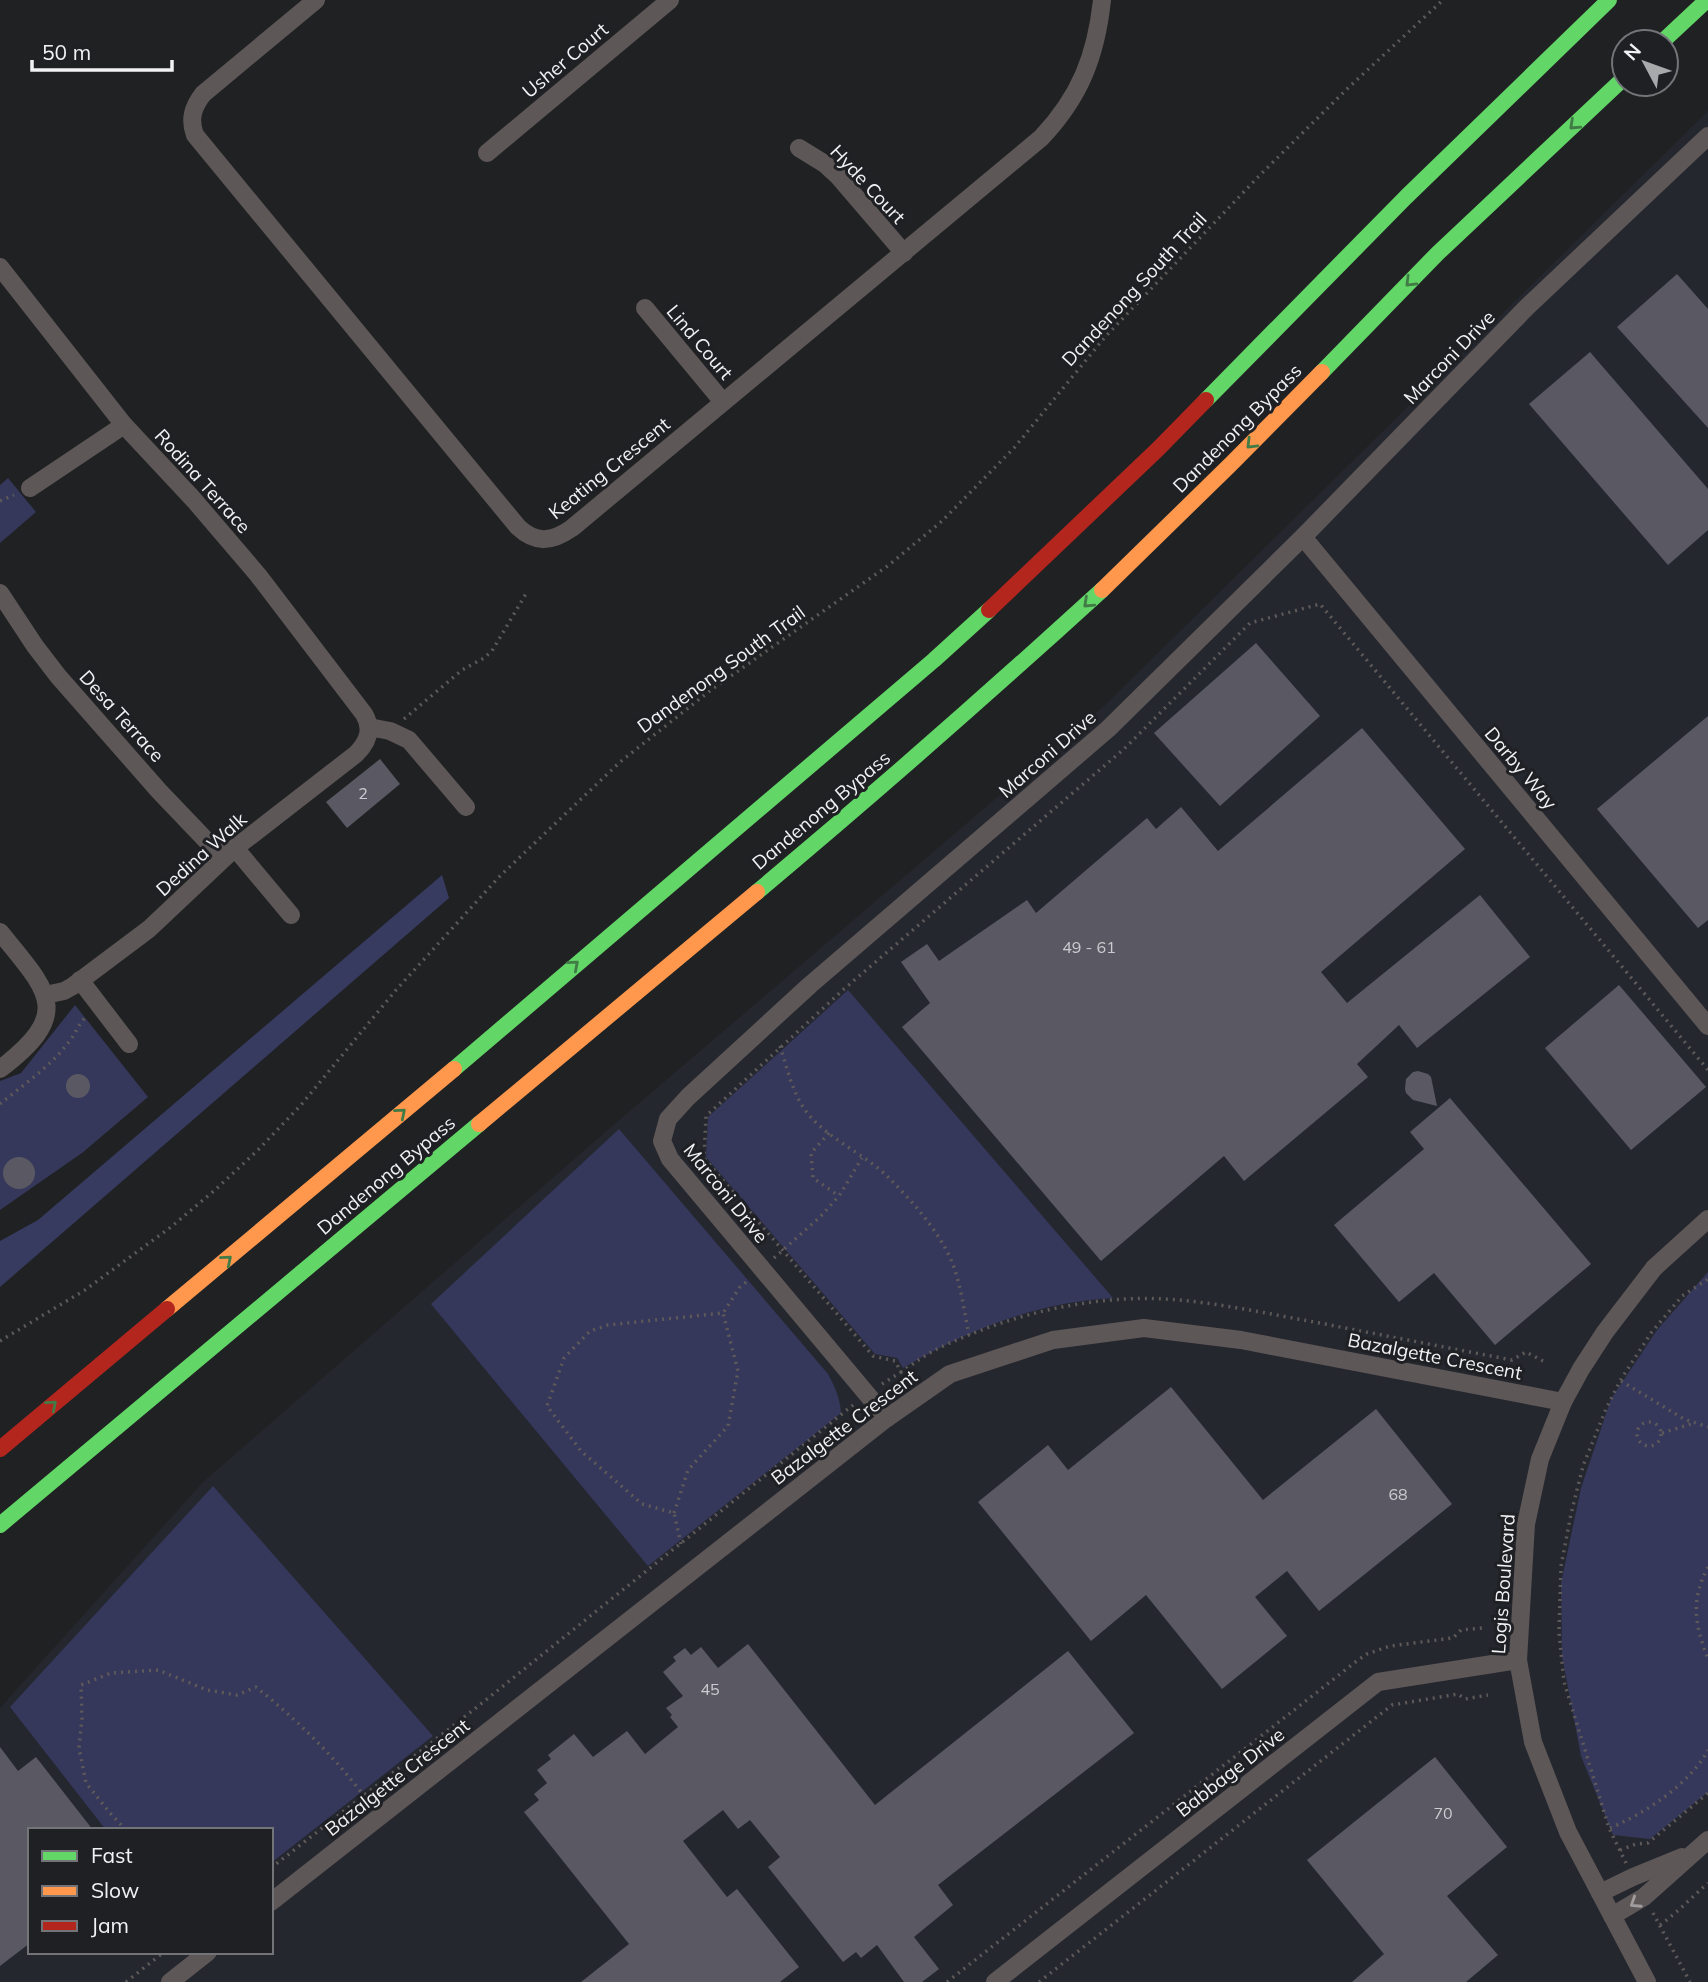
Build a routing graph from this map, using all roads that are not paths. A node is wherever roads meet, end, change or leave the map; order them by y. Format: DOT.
graph roads {
  1 [pos="316,0"];
  2 [pos="670,0"];
  3 [pos="1102,0"];
  4 [pos="1609,0"];
  5 [pos="1707,0"];
  6 [pos="1677,28"];
  7 [pos="1610,91"];
  8 [pos="1708,136"];
  9 [pos="799,148"];
  10 [pos="487,153"];
  11 [pos="904,253"];
  12 [pos="0,267"];
  13 [pos="645,308"];
  14 [pos="723,402"];
  15 [pos="124,425"];
  16 [pos="30,488"];
  17 [pos="1303,537"];
  18 [pos="0,593"];
  19 [pos="369,727"];
  20 [pos="466,807"];
  21 [pos="229,853"];
  22 [pos="291,915"];
  23 [pos="0,932"];
  24 [pos="80,980"];
  25 [pos="46,995"];
  26 [pos="1708,1026"];
  27 [pos="129,1044"];
  28 [pos="0,1069"];
  29 [pos="1708,1219"];
  30 [pos="1563,1402"];
  31 [pos="887,1418"];
  32 [pos="0,1449"];
  33 [pos="0,1525"];
  34 [pos="1518,1660"];
  35 [pos="1708,1840"];
  36 [pos="1692,1853"];
  37 [pos="1600,1893"];
  38 [pos="273,1900"];
  39 [pos="1612,1916"];
  40 [pos="205,1954"];
  41 [pos="170,1982"];
  42 [pos="995,1982"];
  43 [pos="1647,1982"];
  1 -- 14 [label="street, Keating Crescent"];
  2 -- 10 [label="street, Usher Court"];
  3 -- 11 [label="street, Keating Crescent"];
  32 -- 4 [label="highway, Dandenong Bypass, one-way"];
  5 -- 6 [label="highway"];
  7 -- 33 [label="highway, Dandenong Bypass, one-way"];
  8 -- 17 [label="street, Marconi Drive"];
  9 -- 11 [label="street, Hyde Court"];
  11 -- 14 [label="street, Keating Crescent"];
  12 -- 15 [label="street, Rodina Terrace"];
  13 -- 14 [label="street, Lind Court"];
  15 -- 16 [label="street"];
  15 -- 19 [label="street, Rodina Terrace"];
  17 -- 26 [label="street, Darby Way"];
  17 -- 31 [label="street, Marconi Drive"];
  18 -- 21 [label="street, Desa Terrace"];
  19 -- 20 [label="street"];
  19 -- 21 [label="street, Dedina Walk"];
  21 -- 22 [label="street, Desa Terrace"];
  21 -- 24 [label="street, Dedina Walk"];
  23 -- 25 [label="street"];
  24 -- 25 [label="street, Dedina Walk"];
  24 -- 27 [label="street"];
  25 -- 28 [label="street"];
  29 -- 30 [label="street, Logis Boulevard"];
  30 -- 31 [label="street, Bazalgette Crescent"];
  30 -- 34 [label="street, Logis Boulevard"];
  31 -- 38 [label="street, Bazalgette Crescent"];
  34 -- 37 [label="street, Logis Boulevard"];
  34 -- 42 [label="street, Babbage Drive"];
  35 -- 36 [label="street"];
  36 -- 37 [label="street"];
  36 -- 39 [label="street, one-way"];
  37 -- 39 [label="street, Logis Boulevard"];
  39 -- 43 [label="street, Logis Boulevard"];
  40 -- 41 [label="street"];
}
